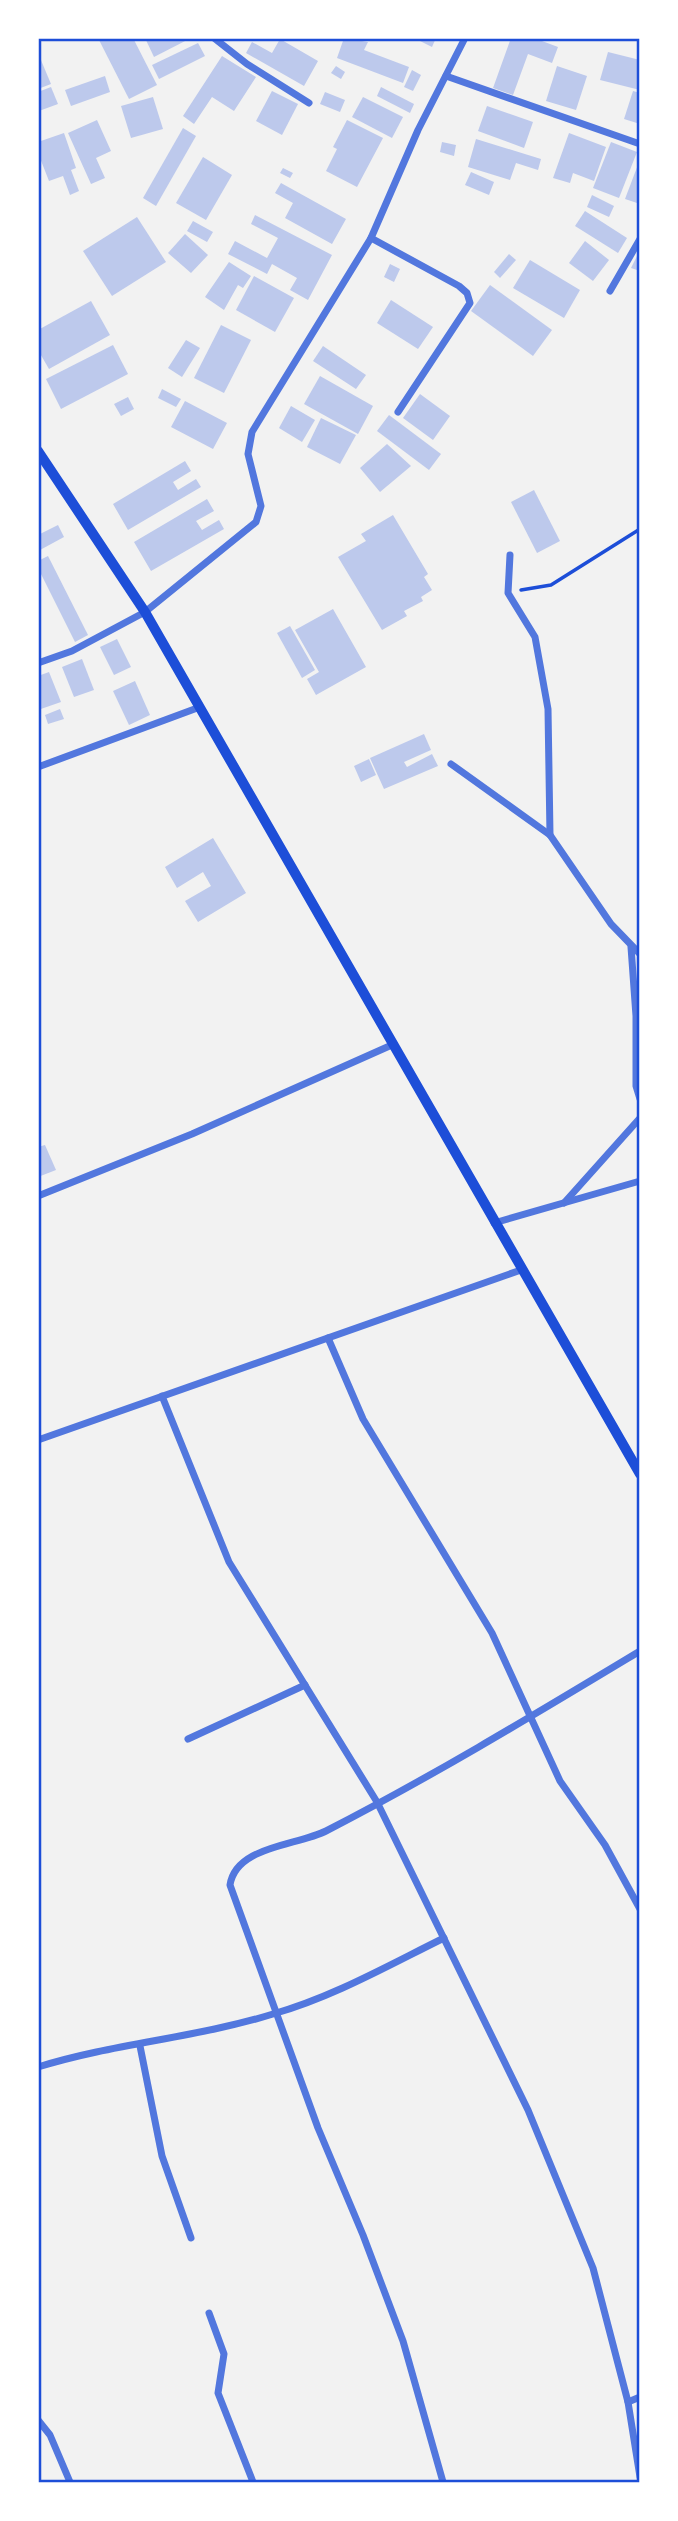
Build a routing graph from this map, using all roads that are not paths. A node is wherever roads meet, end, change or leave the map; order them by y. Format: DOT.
graph roads {
  1 [pos="214,38"];
  2 [pos="465,38"];
  3 [pos="446,76"];
  4 [pos="309,103"];
  5 [pos="639,144"];
  6 [pos="371,238"];
  7 [pos="639,239"];
  8 [pos="610,290"];
  9 [pos="398,412"];
  10 [pos="38,451"];
  11 [pos="510,555"];
  12 [pos="145,612"];
  13 [pos="38,663"];
  14 [pos="200,707"];
  15 [pos="451,764"];
  16 [pos="38,767"];
  17 [pos="551,835"];
  18 [pos="631,947"];
  19 [pos="639,954"];
  20 [pos="394,1044"];
  21 [pos="639,1099"];
  22 [pos="639,1118"];
  23 [pos="639,1181"];
  24 [pos="38,1196"];
  25 [pos="564,1203"];
  26 [pos="494,1223"];
  27 [pos="521,1270"];
  28 [pos="328,1338"];
  29 [pos="162,1396"];
  30 [pos="38,1440"];
  31 [pos="639,1474"];
  32 [pos="639,1651"];
  33 [pos="304,1685"];
  34 [pos="531,1717"];
  35 [pos="188,1739"];
  36 [pos="376,1802"];
  37 [pos="639,1909"];
  38 [pos="444,1938"];
  39 [pos="275,2014"];
  40 [pos="140,2046"];
  41 [pos="38,2067"];
  42 [pos="191,2238"];
  43 [pos="209,2313"];
  44 [pos="639,2397"];
  45 [pos="628,2402"];
  46 [pos="38,2420"];
  47 [pos="639,2477"];
  48 [pos="70,2483"];
  49 [pos="253,2483"];
  50 [pos="443,2483"];
  1 -- 4 [label="street"];
  2 -- 3 [label="street"];
  3 -- 5 [label="street"];
  3 -- 6 [label="street"];
  6 -- 9 [label="street"];
  6 -- 12 [label="street"];
  7 -- 8 [label="street"];
  10 -- 12 [label="main road"];
  11 -- 17 [label="street"];
  12 -- 13 [label="street"];
  12 -- 14 [label="main road"];
  14 -- 16 [label="street"];
  14 -- 20 [label="main road"];
  15 -- 17 [label="street"];
  17 -- 18 [label="street"];
  18 -- 19 [label="street"];
  18 -- 21 [label="street"];
  20 -- 24 [label="street"];
  20 -- 26 [label="main road"];
  22 -- 25 [label="street"];
  23 -- 25 [label="street"];
  25 -- 26 [label="street"];
  26 -- 27 [label="main road"];
  27 -- 28 [label="street"];
  27 -- 31 [label="main road"];
  28 -- 29 [label="street"];
  28 -- 34 [label="street"];
  29 -- 30 [label="street"];
  29 -- 33 [label="street"];
  32 -- 34 [label="street"];
  33 -- 35 [label="street"];
  33 -- 36 [label="street"];
  34 -- 36 [label="street"];
  34 -- 37 [label="street"];
  36 -- 38 [label="street"];
  36 -- 39 [label="street"];
  38 -- 39 [label="street"];
  38 -- 45 [label="street"];
  39 -- 40 [label="street"];
  39 -- 50 [label="street"];
  40 -- 41 [label="street"];
  40 -- 42 [label="street"];
  43 -- 49 [label="street"];
  44 -- 45 [label="street"];
  45 -- 47 [label="street"];
  46 -- 48 [label="street"];
}
